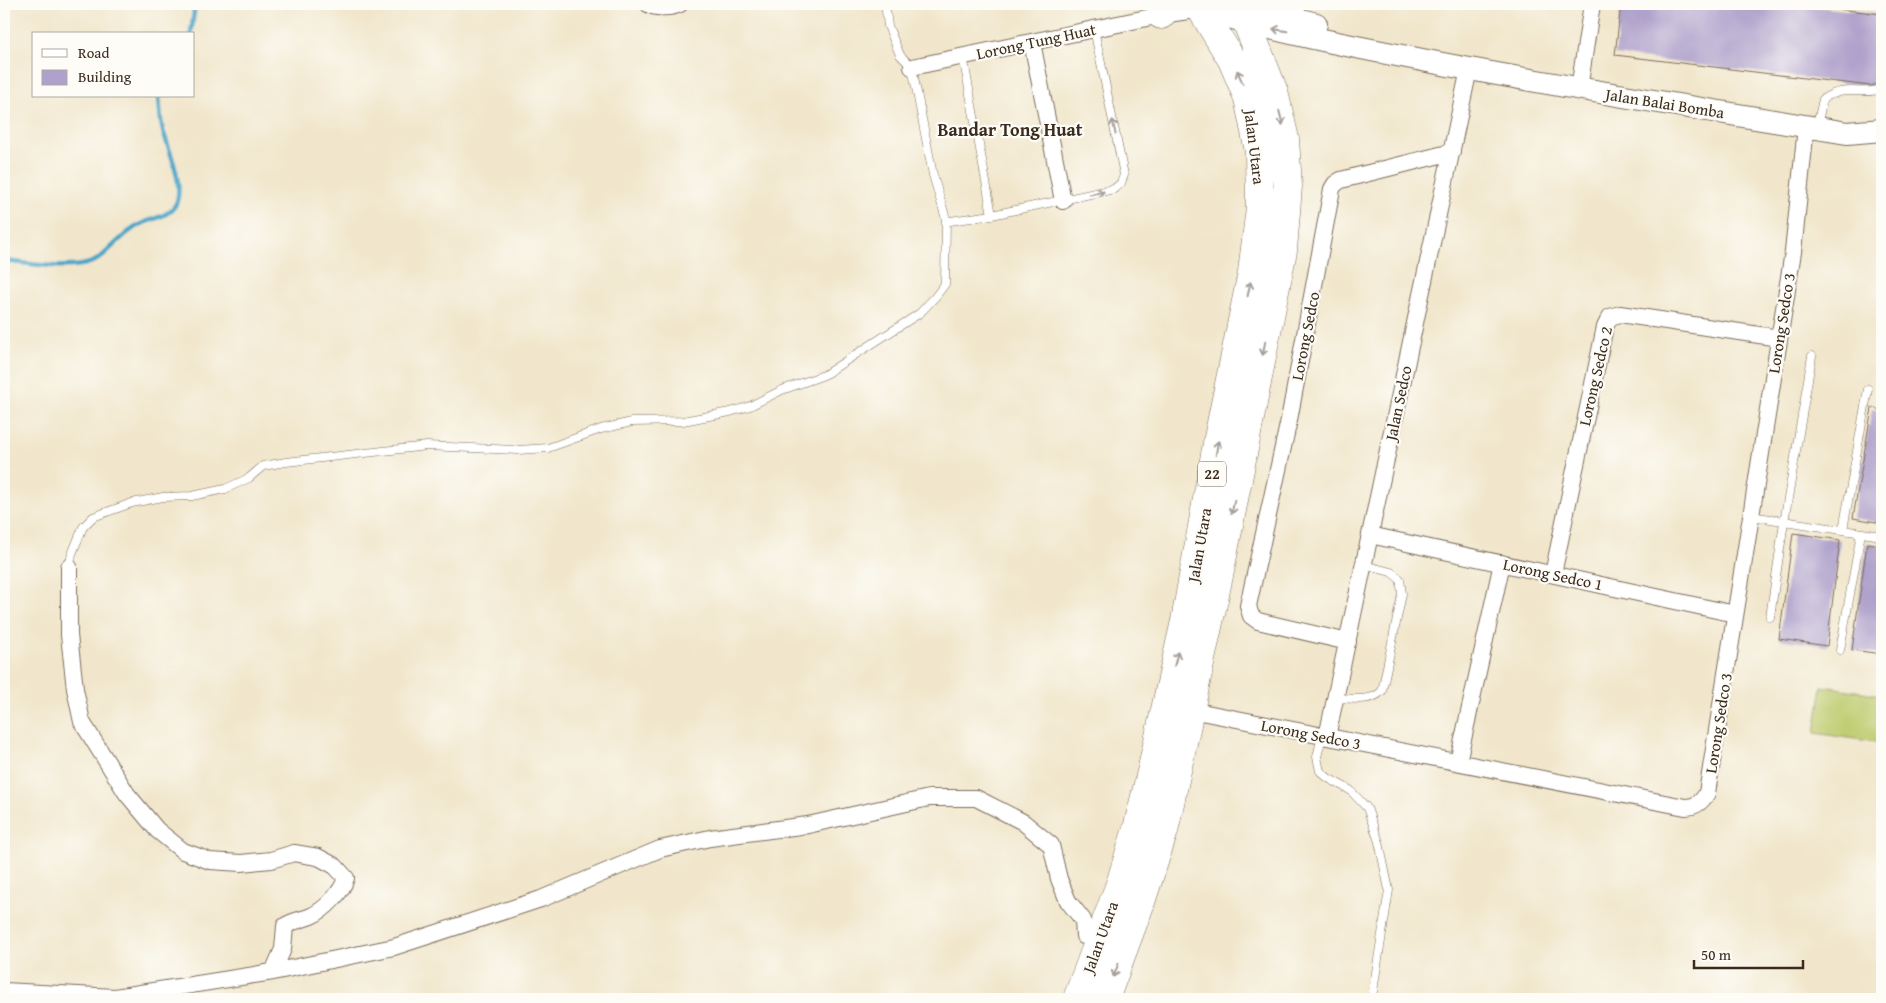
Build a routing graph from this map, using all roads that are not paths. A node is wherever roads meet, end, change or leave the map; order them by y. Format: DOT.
graph roads {
  1 [pos="648,4"];
  2 [pos="680,4"];
  3 [pos="885,4"];
  4 [pos="1592,4"];
  5 [pos="1200,6"];
  6 [pos="1166,9"];
  7 [pos="1248,12"];
  8 [pos="1094,29"];
  9 [pos="1032,42"];
  10 [pos="963,56"];
  11 [pos="912,67"];
  12 [pos="1459,67"];
  13 [pos="1882,89"];
  14 [pos="1579,90"];
  15 [pos="1811,127"];
  16 [pos="1882,130"];
  17 [pos="1847,133"];
  18 [pos="1882,144"];
  19 [pos="1452,152"];
  20 [pos="1063,201"];
  21 [pos="992,215"];
  22 [pos="946,219"];
  23 [pos="1779,338"];
  24 [pos="1812,356"];
  25 [pos="1868,389"];
  26 [pos="1750,516"];
  27 [pos="1784,522"];
  28 [pos="1843,530"];
  29 [pos="1861,533"];
  30 [pos="1370,535"];
  31 [pos="1882,536"];
  32 [pos="1502,563"];
  33 [pos="1364,565"];
  34 [pos="69,567"];
  35 [pos="1553,574"];
  36 [pos="1735,614"];
  37 [pos="1770,617"];
  38 [pos="1348,642"];
  39 [pos="1840,650"];
  40 [pos="1336,698"];
  41 [pos="1191,710"];
  42 [pos="1325,736"];
  43 [pos="1458,762"];
  44 [pos="1178,770"];
  45 [pos="1091,939"];
  46 [pos="273,972"];
  47 [pos="4,991"];
  48 [pos="1373,991"];
  49 [pos="1061,999"];
  50 [pos="1077,999"];
  51 [pos="1105,999"];
  1 -- 2 [label="street"];
  3 -- 11 [label="lane"];
  4 -- 14 [label="street"];
  5 -- 6 [label="street, Lorong Tung Huat"];
  5 -- 7 [label="main road, Jalan Balai Bomba"];
  45 -- 5 [label="highway, Jalan Utara / 22, one-way"];
  6 -- 8 [label="street, Lorong Tung Huat"];
  7 -- 12 [label="main road, Jalan Balai Bomba"];
  7 -- 41 [label="highway, Jalan Utara / 22, one-way"];
  8 -- 9 [label="street, Lorong Tung Huat"];
  20 -- 8 [label="lane, one-way"];
  9 -- 10 [label="street, Lorong Tung Huat"];
  9 -- 20 [label="street"];
  10 -- 11 [label="street, Lorong Tung Huat"];
  10 -- 21 [label="lane"];
  11 -- 22 [label="lane"];
  12 -- 14 [label="main road, Jalan Balai Bomba"];
  12 -- 19 [label="street, Jalan Sedco"];
  13 -- 15 [label="lane"];
  14 -- 15 [label="main road, Jalan Balai Bomba"];
  15 -- 17 [label="main road, Jalan Balai Bomba"];
  15 -- 23 [label="street, Lorong Sedco 3"];
  16 -- 17 [label="main road, Jalan Balai Bomba"];
  17 -- 18 [label="main road"];
  19 -- 30 [label="street, Jalan Sedco"];
  19 -- 38 [label="street, Lorong Sedco"];
  20 -- 21 [label="lane"];
  21 -- 22 [label="lane"];
  22 -- 34 [label="lane"];
  23 -- 26 [label="street, Lorong Sedco 3"];
  23 -- 35 [label="street, Lorong Sedco 2"];
  24 -- 27 [label="lane"];
  25 -- 28 [label="lane"];
  26 -- 27 [label="lane"];
  26 -- 36 [label="street, Lorong Sedco 3"];
  27 -- 28 [label="lane"];
  27 -- 37 [label="lane"];
  28 -- 29 [label="lane"];
  29 -- 31 [label="lane"];
  29 -- 39 [label="lane"];
  30 -- 32 [label="street, Lorong Sedco 1"];
  30 -- 33 [label="street, Jalan Sedco"];
  32 -- 35 [label="street, Lorong Sedco 1"];
  32 -- 43 [label="street"];
  33 -- 38 [label="street, Jalan Sedco"];
  33 -- 40 [label="lane"];
  34 -- 46 [label="street"];
  35 -- 36 [label="street, Lorong Sedco 1"];
  36 -- 43 [label="street, Lorong Sedco 3"];
  38 -- 40 [label="street, Jalan Sedco"];
  40 -- 42 [label="street, Jalan Sedco"];
  41 -- 42 [label="street, Lorong Sedco 3"];
  41 -- 44 [label="highway, Jalan Utara / 22"];
  42 -- 43 [label="street, Lorong Sedco 3"];
  42 -- 48 [label="lane"];
  44 -- 45 [label="highway"];
  44 -- 51 [label="highway, Jalan Utara / 22, one-way"];
  45 -- 46 [label="street"];
  45 -- 49 [label="highway"];
  45 -- 50 [label="highway, Jalan Utara / 22"];
  46 -- 47 [label="street"];
}
